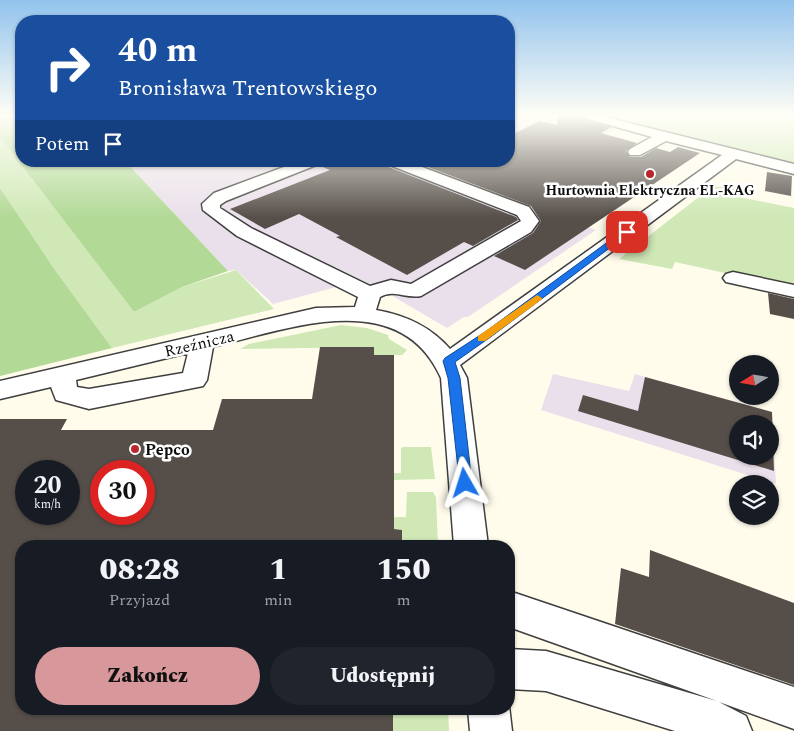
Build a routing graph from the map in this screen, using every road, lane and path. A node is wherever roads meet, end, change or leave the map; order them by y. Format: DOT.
graph roads {
  1 [pos="640,149"];
  2 [pos="714,149"];
  3 [pos="635,152"];
  4 [pos="733,154"];
  5 [pos="298,167"];
  6 [pos="408,167"];
  7 [pos="794,169"];
  8 [pos="733,278"];
  9 [pos="794,291"];
  10 [pos="367,304"];
  11 [pos="202,342"];
  12 [pos="448,361"];
  13 [pos="63,375"];
  14 [pos="0,390"];
  15 [pos="470,540"];
  16 [pos="515,611"];
  17 [pos="515,669"];
  18 [pos="794,708"];
  19 [pos="490,715"];
  20 [pos="491,731"];
  21 [pos="731,731"];
  1 -- 3 [label="street"];
  2 -- 4 [label="street"];
  4 -- 7 [label="street"];
  4 -- 12 [label="street"];
  5 -- 10 [label="street"];
  6 -- 10 [label="street"];
  8 -- 9 [label="street"];
  10 -- 11 [label="street, Rzeźnicza"];
  10 -- 12 [label="street, Rzeźnicza"];
  11 -- 13 [label="street, Rzeźnicza"];
  11 -- 13 [label="street"];
  12 -- 15 [label="street"];
  13 -- 14 [label="street, Rzeźnicza"];
  16 -- 18 [label="street"];
  17 -- 21 [label="street"];
  19 -- 20 [label="street"];
}
